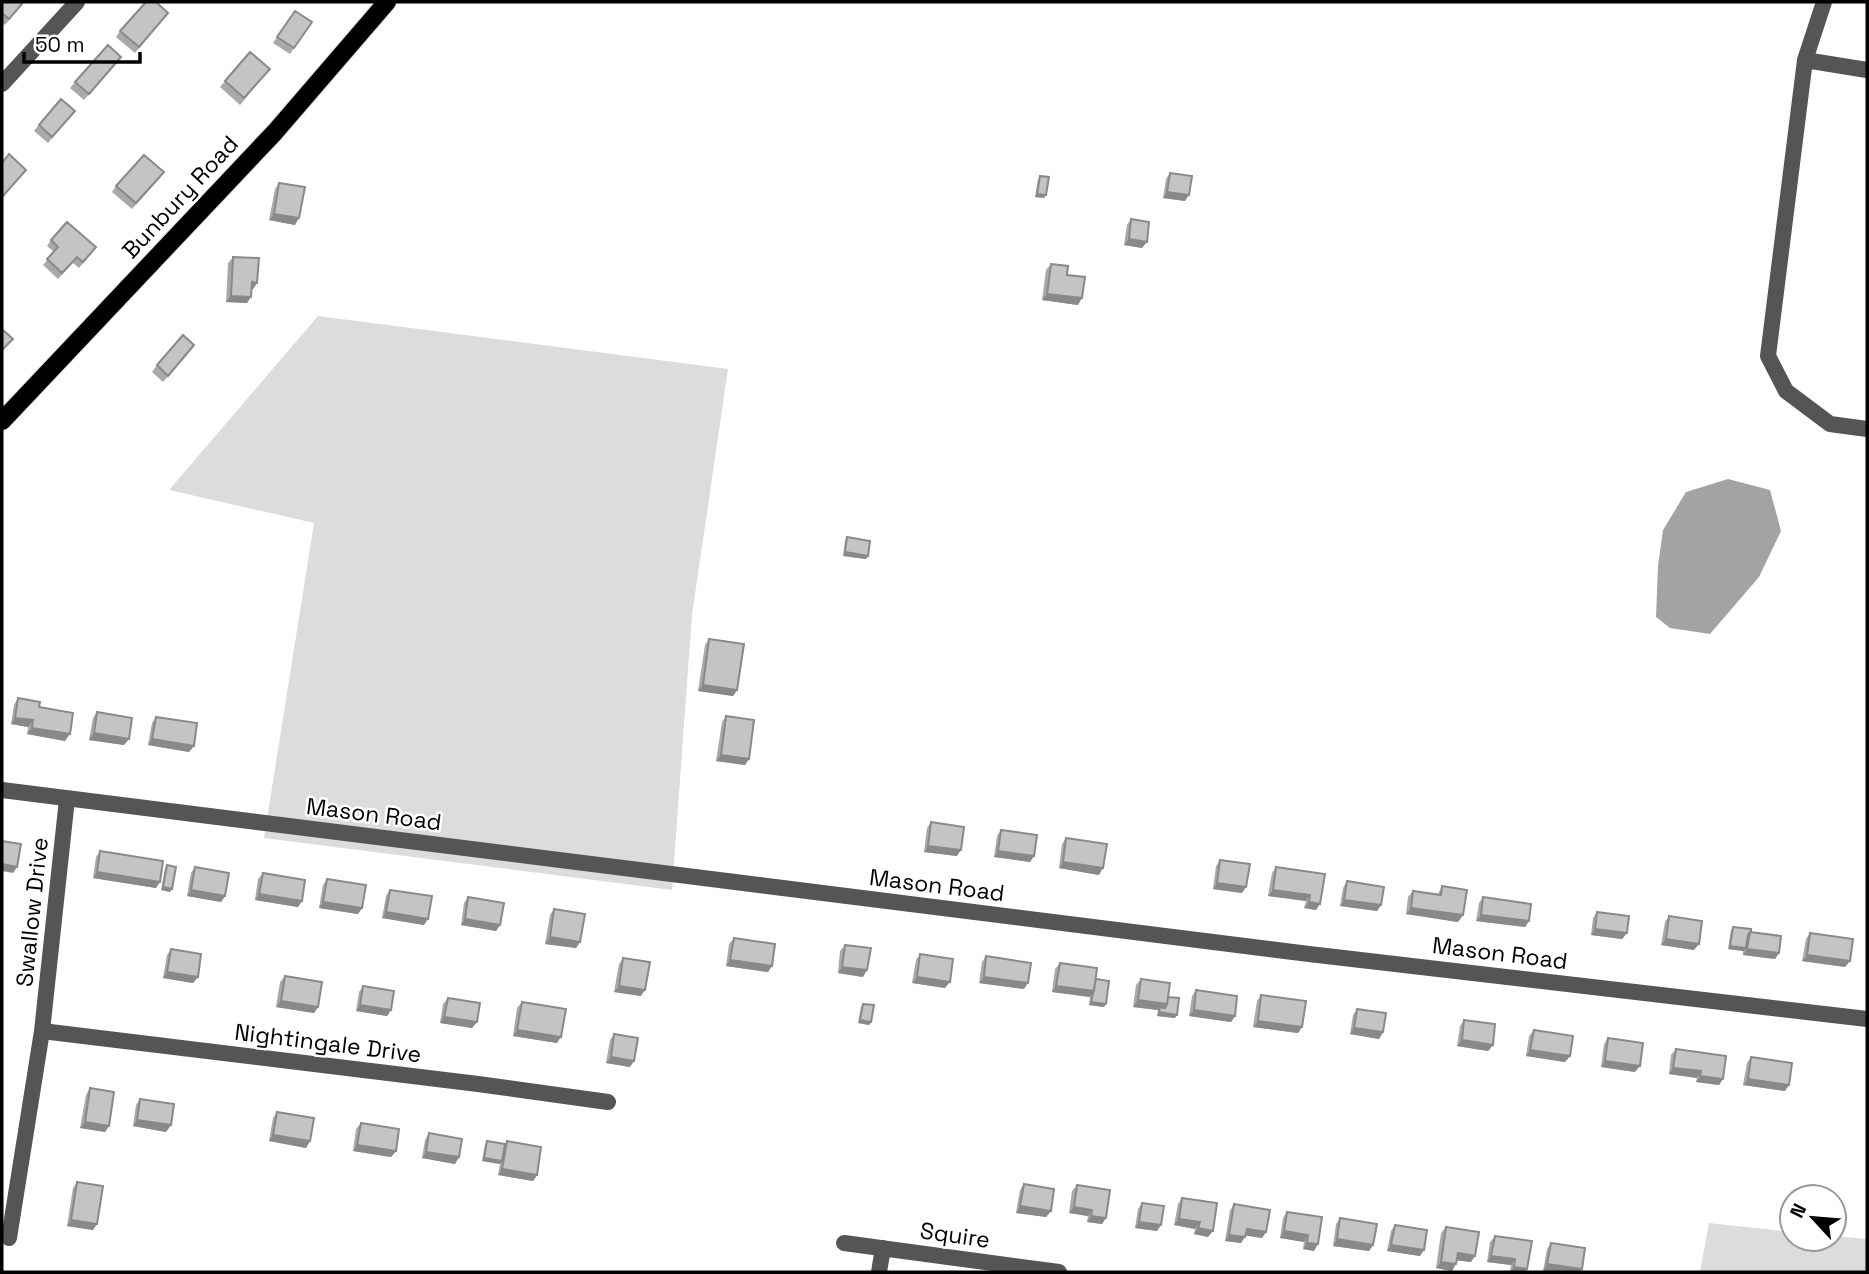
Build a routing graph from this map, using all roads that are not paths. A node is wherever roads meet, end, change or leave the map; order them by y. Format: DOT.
graph roads {
  1 [pos="78,2"];
  2 [pos="387,2"];
  3 [pos="1824,2"];
  4 [pos="1805,60"];
  5 [pos="1867,70"];
  6 [pos="2,84"];
  7 [pos="2,421"];
  8 [pos="1867,429"];
  9 [pos="2,790"];
  10 [pos="67,799"];
  11 [pos="1867,1019"];
  12 [pos="42,1031"];
  13 [pos="608,1102"];
  14 [pos="9,1238"];
  15 [pos="844,1243"];
  16 [pos="883,1248"];
  17 [pos="879,1272"];
  18 [pos="1059,1272"];
  1 -- 6 [label="street"];
  2 -- 7 [label="main road, Bunbury Road"];
  3 -- 4 [label="street"];
  4 -- 5 [label="street"];
  4 -- 8 [label="street"];
  9 -- 10 [label="street, Mason Road"];
  10 -- 11 [label="street, Mason Road"];
  10 -- 12 [label="street, Swallow Drive"];
  12 -- 13 [label="street, Nightingale Drive"];
  12 -- 14 [label="street, Swallow Drive"];
  15 -- 16 [label="street, Squire"];
  16 -- 17 [label="street"];
  16 -- 18 [label="street, Squire"];
}
